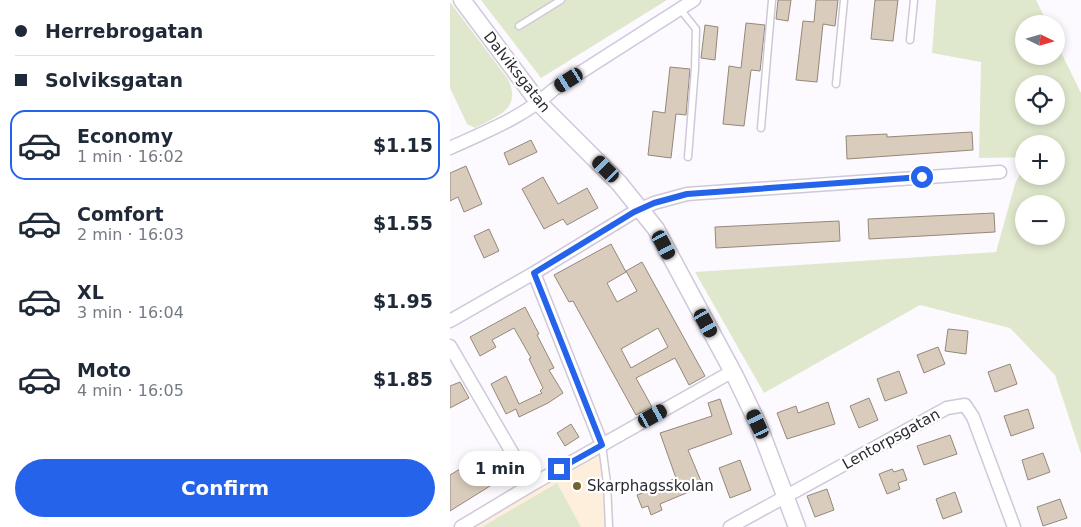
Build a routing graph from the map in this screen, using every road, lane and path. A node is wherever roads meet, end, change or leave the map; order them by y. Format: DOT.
graph roads {
  1 [pos="462,0"];
  2 [pos="561,0"];
  3 [pos="694,0"];
  4 [pos="772,0"];
  5 [pos="844,0"];
  6 [pos="914,0"];
  7 [pos="680,9"];
  8 [pos="519,26"];
  9 [pos="910,40"];
  10 [pos="836,84"];
  11 [pos="539,103"];
  12 [pos="761,128"];
  13 [pos="450,148"];
  14 [pos="688,157"];
  15 [pos="1000,172"];
  16 [pos="641,208"];
  17 [pos="534,273"];
  18 [pos="450,321"];
  19 [pos="450,346"];
  20 [pos="733,372"];
  21 [pos="602,445"];
  22 [pos="531,485"];
  23 [pos="786,496"];
  24 [pos="461,527"];
  25 [pos="608,527"];
  26 [pos="730,527"];
  27 [pos="797,527"];
  28 [pos="1014,527"];
  1 -- 11 [label="street, Dalviksgatan"];
  2 -- 8 [label="lane"];
  3 -- 7 [label="street"];
  4 -- 12 [label="lane"];
  5 -- 10 [label="lane"];
  6 -- 9 [label="lane"];
  7 -- 11 [label="street"];
  7 -- 14 [label="lane"];
  11 -- 13 [label="street"];
  11 -- 16 [label="street, Dalviksgatan"];
  15 -- 16 [label="street"];
  16 -- 17 [label="street"];
  16 -- 20 [label="street, Dalviksgatan"];
  17 -- 18 [label="street"];
  17 -- 21 [label="street"];
  19 -- 22 [label="street"];
  20 -- 21 [label="street"];
  20 -- 23 [label="street, Dalviksgatan"];
  21 -- 22 [label="street"];
  21 -- 25 [label="lane"];
  22 -- 24 [label="street"];
  23 -- 26 [label="street, Lentorpsgatan"];
  23 -- 27 [label="street, Dalviksgatan"];
  23 -- 28 [label="street, Lentorpsgatan"];
}
